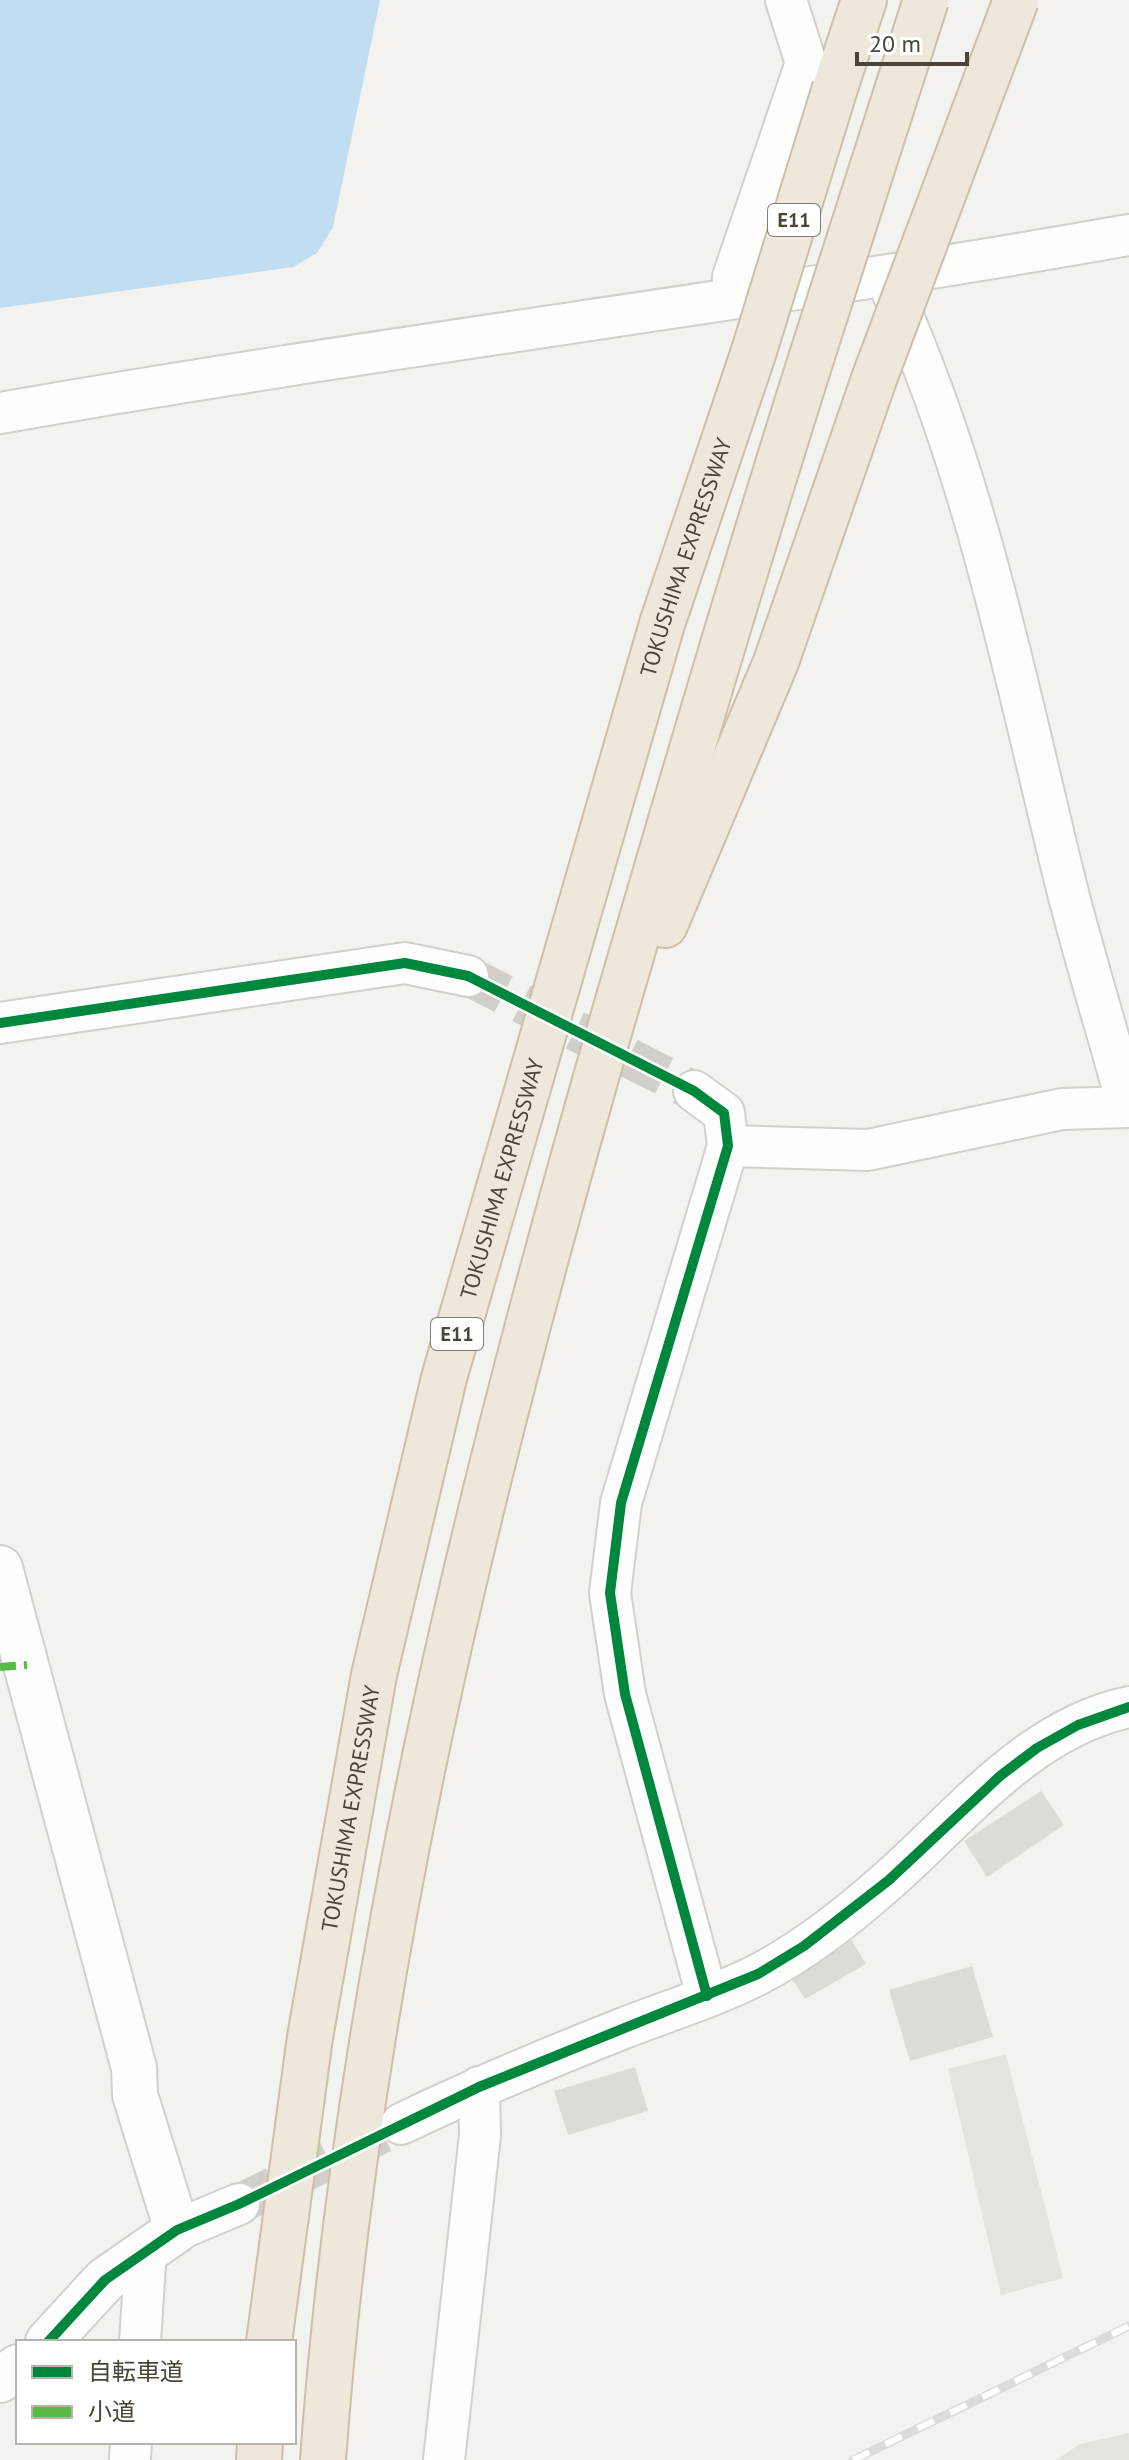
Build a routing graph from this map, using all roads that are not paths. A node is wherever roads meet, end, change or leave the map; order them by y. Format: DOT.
graph roads {
  1 [pos="786,0"];
  2 [pos="856,0"];
  3 [pos="864,0"];
  4 [pos="926,0"];
  5 [pos="1016,0"];
  6 [pos="835,88"];
  7 [pos="1129,235"];
  8 [pos="885,276"];
  9 [pos="732,298"];
  10 [pos="0,413"];
  11 [pos="468,976"];
  12 [pos="0,1023"];
  13 [pos="694,1091"];
  14 [pos="589,1104"];
  15 [pos="1129,1107"];
  16 [pos="728,1146"];
  17 [pos="0,1568"];
  18 [pos="1129,1707"];
  19 [pos="707,1996"];
  20 [pos="479,2087"];
  21 [pos="401,2124"];
  22 [pos="239,2204"];
  23 [pos="161,2239"];
  24 [pos="50,2340"];
  25 [pos="140,2340"];
  26 [pos="269,2340"];
  27 [pos="323,2460"];
  28 [pos="444,2460"];
  1 -- 9 [label="street"];
  2 -- 6 [label="highway"];
  3 -- 6 [label="highway"];
  4 -- 14 [label="highway, bridge"];
  5 -- 14 [label="highway, bridge"];
  6 -- 26 [label="highway, TOKUSHIMA EXPRESSWAY / E11, bridge"];
  7 -- 8 [label="street"];
  8 -- 9 [label="street"];
  8 -- 15 [label="street"];
  9 -- 10 [label="street"];
  11 -- 12 [label="street"];
  13 -- 16 [label="street"];
  14 -- 27 [label="highway"];
  15 -- 16 [label="street"];
  16 -- 19 [label="street"];
  17 -- 23 [label="street"];
  18 -- 19 [label="street"];
  19 -- 20 [label="street"];
  20 -- 21 [label="street"];
  20 -- 28 [label="street"];
  22 -- 23 [label="street"];
  23 -- 24 [label="street"];
  23 -- 25 [label="street"];
}
